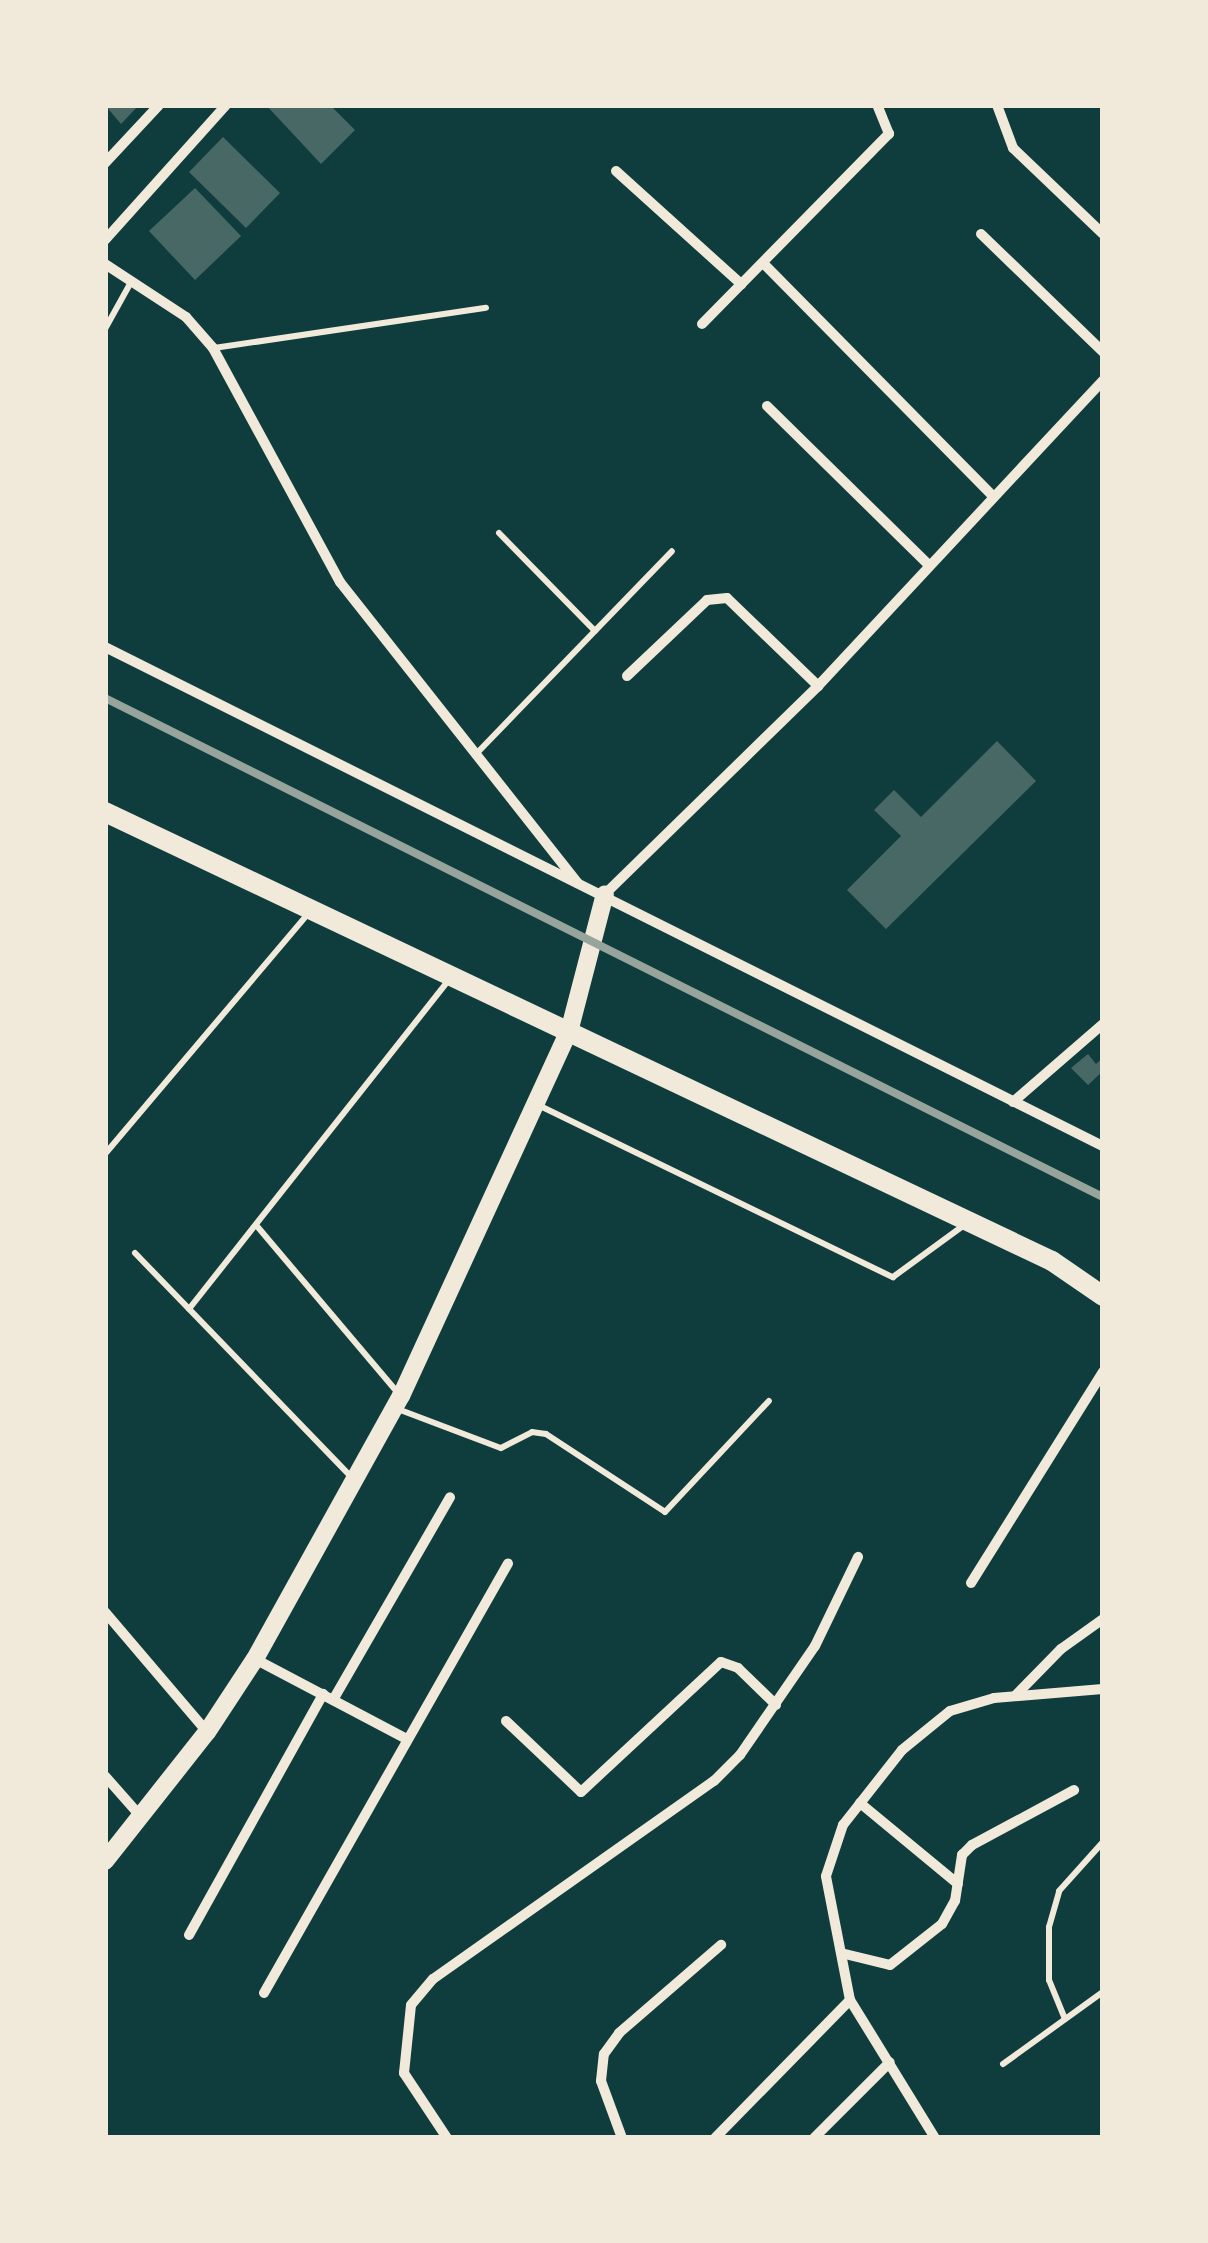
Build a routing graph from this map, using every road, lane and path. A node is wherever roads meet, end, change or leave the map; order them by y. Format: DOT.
graph roads {
  1 [pos="159,105"];
  2 [pos="226,105"];
  3 [pos="877,105"];
  4 [pos="996,105"];
  5 [pos="110,150"];
  6 [pos="105,163"];
  7 [pos="616,171"];
  8 [pos="1100,226"];
  9 [pos="981,234"];
  10 [pos="105,240"];
  11 [pos="763,263"];
  12 [pos="105,264"];
  13 [pos="131,282"];
  14 [pos="741,284"];
  15 [pos="486,308"];
  16 [pos="702,324"];
  17 [pos="105,328"];
  18 [pos="213,348"];
  19 [pos="1103,352"];
  20 [pos="1103,380"];
  21 [pos="767,406"];
  22 [pos="993,496"];
  23 [pos="499,533"];
  24 [pos="672,551"];
  25 [pos="928,564"];
  26 [pos="595,631"];
  27 [pos="105,648"];
  28 [pos="627,676"];
  29 [pos="818,686"];
  30 [pos="478,752"];
  31 [pos="105,812"];
  32 [pos="580,884"];
  33 [pos="605,894"];
  34 [pos="310,912"];
  35 [pos="452,975"];
  36 [pos="1103,1024"];
  37 [pos="570,1028"];
  38 [pos="1013,1102"];
  39 [pos="535,1104"];
  40 [pos="1103,1146"];
  41 [pos="105,1154"];
  42 [pos="970,1221"];
  43 [pos="256,1225"];
  44 [pos="135,1253"];
  45 [pos="1103,1296"];
  46 [pos="189,1308"];
  47 [pos="1103,1372"];
  48 [pos="769,1401"];
  49 [pos="397,1402"];
  50 [pos="354,1480"];
  51 [pos="450,1497"];
  52 [pos="858,1556"];
  53 [pos="508,1564"];
  54 [pos="971,1583"];
  55 [pos="105,1612"];
  56 [pos="1103,1620"];
  57 [pos="255,1659"];
  58 [pos="1103,1689"];
  59 [pos="1014,1696"];
  60 [pos="328,1697"];
  61 [pos="776,1705"];
  62 [pos="506,1721"];
  63 [pos="207,1732"];
  64 [pos="407,1739"];
  65 [pos="105,1776"];
  66 [pos="1074,1790"];
  67 [pos="860,1803"];
  68 [pos="143,1818"];
  69 [pos="1103,1842"];
  70 [pos="105,1862"];
  71 [pos="958,1884"];
  72 [pos="189,1934"];
  73 [pos="721,1945"];
  74 [pos="845,1954"];
  75 [pos="264,1992"];
  76 [pos="1103,1992"];
  77 [pos="850,2000"];
  78 [pos="1065,2019"];
  79 [pos="890,2062"];
  80 [pos="1004,2064"];
  81 [pos="446,2138"];
  82 [pos="622,2138"];
  83 [pos="715,2138"];
  84 [pos="814,2138"];
  85 [pos="936,2138"];
  1 -- 5 [label="street"];
  2 -- 10 [label="street"];
  3 -- 11 [label="street"];
  4 -- 8 [label="street"];
  5 -- 6 [label="street"];
  7 -- 14 [label="street"];
  9 -- 19 [label="street"];
  11 -- 14 [label="street"];
  11 -- 22 [label="street"];
  12 -- 13 [label="street"];
  13 -- 17 [label="lane"];
  13 -- 18 [label="street"];
  14 -- 16 [label="street"];
  15 -- 18 [label="lane"];
  18 -- 30 [label="street"];
  20 -- 22 [label="street"];
  21 -- 25 [label="street"];
  22 -- 25 [label="street"];
  23 -- 26 [label="lane"];
  24 -- 26 [label="lane"];
  25 -- 29 [label="street"];
  26 -- 30 [label="lane"];
  27 -- 32 [label="street"];
  28 -- 29 [label="street"];
  29 -- 33 [label="street"];
  30 -- 32 [label="street"];
  31 -- 34 [label="main road"];
  32 -- 33 [label="street"];
  33 -- 37 [label="street"];
  33 -- 38 [label="street"];
  34 -- 35 [label="main road"];
  34 -- 41 [label="lane"];
  35 -- 37 [label="main road"];
  35 -- 43 [label="lane"];
  36 -- 38 [label="street"];
  37 -- 39 [label="street"];
  37 -- 42 [label="main road"];
  38 -- 40 [label="street"];
  39 -- 42 [label="lane"];
  39 -- 49 [label="street"];
  42 -- 45 [label="main road"];
  43 -- 46 [label="lane"];
  43 -- 49 [label="lane"];
  44 -- 46 [label="lane"];
  46 -- 50 [label="lane"];
  47 -- 54 [label="street"];
  48 -- 49 [label="lane"];
  49 -- 50 [label="street"];
  50 -- 57 [label="street"];
  51 -- 60 [label="street"];
  52 -- 61 [label="street"];
  53 -- 64 [label="street"];
  55 -- 63 [label="street"];
  56 -- 59 [label="street"];
  57 -- 60 [label="street"];
  57 -- 63 [label="street"];
  58 -- 59 [label="street"];
  59 -- 67 [label="street"];
  60 -- 64 [label="street"];
  60 -- 72 [label="street"];
  61 -- 62 [label="street"];
  61 -- 81 [label="street"];
  63 -- 68 [label="street"];
  64 -- 75 [label="street"];
  65 -- 68 [label="street"];
  66 -- 71 [label="street"];
  67 -- 71 [label="street"];
  67 -- 74 [label="street"];
  68 -- 70 [label="street"];
  69 -- 78 [label="lane"];
  71 -- 74 [label="street"];
  73 -- 82 [label="street"];
  74 -- 77 [label="street"];
  76 -- 78 [label="lane"];
  77 -- 79 [label="street"];
  77 -- 83 [label="street"];
  78 -- 80 [label="lane"];
  79 -- 84 [label="street"];
  79 -- 85 [label="street"];
}
